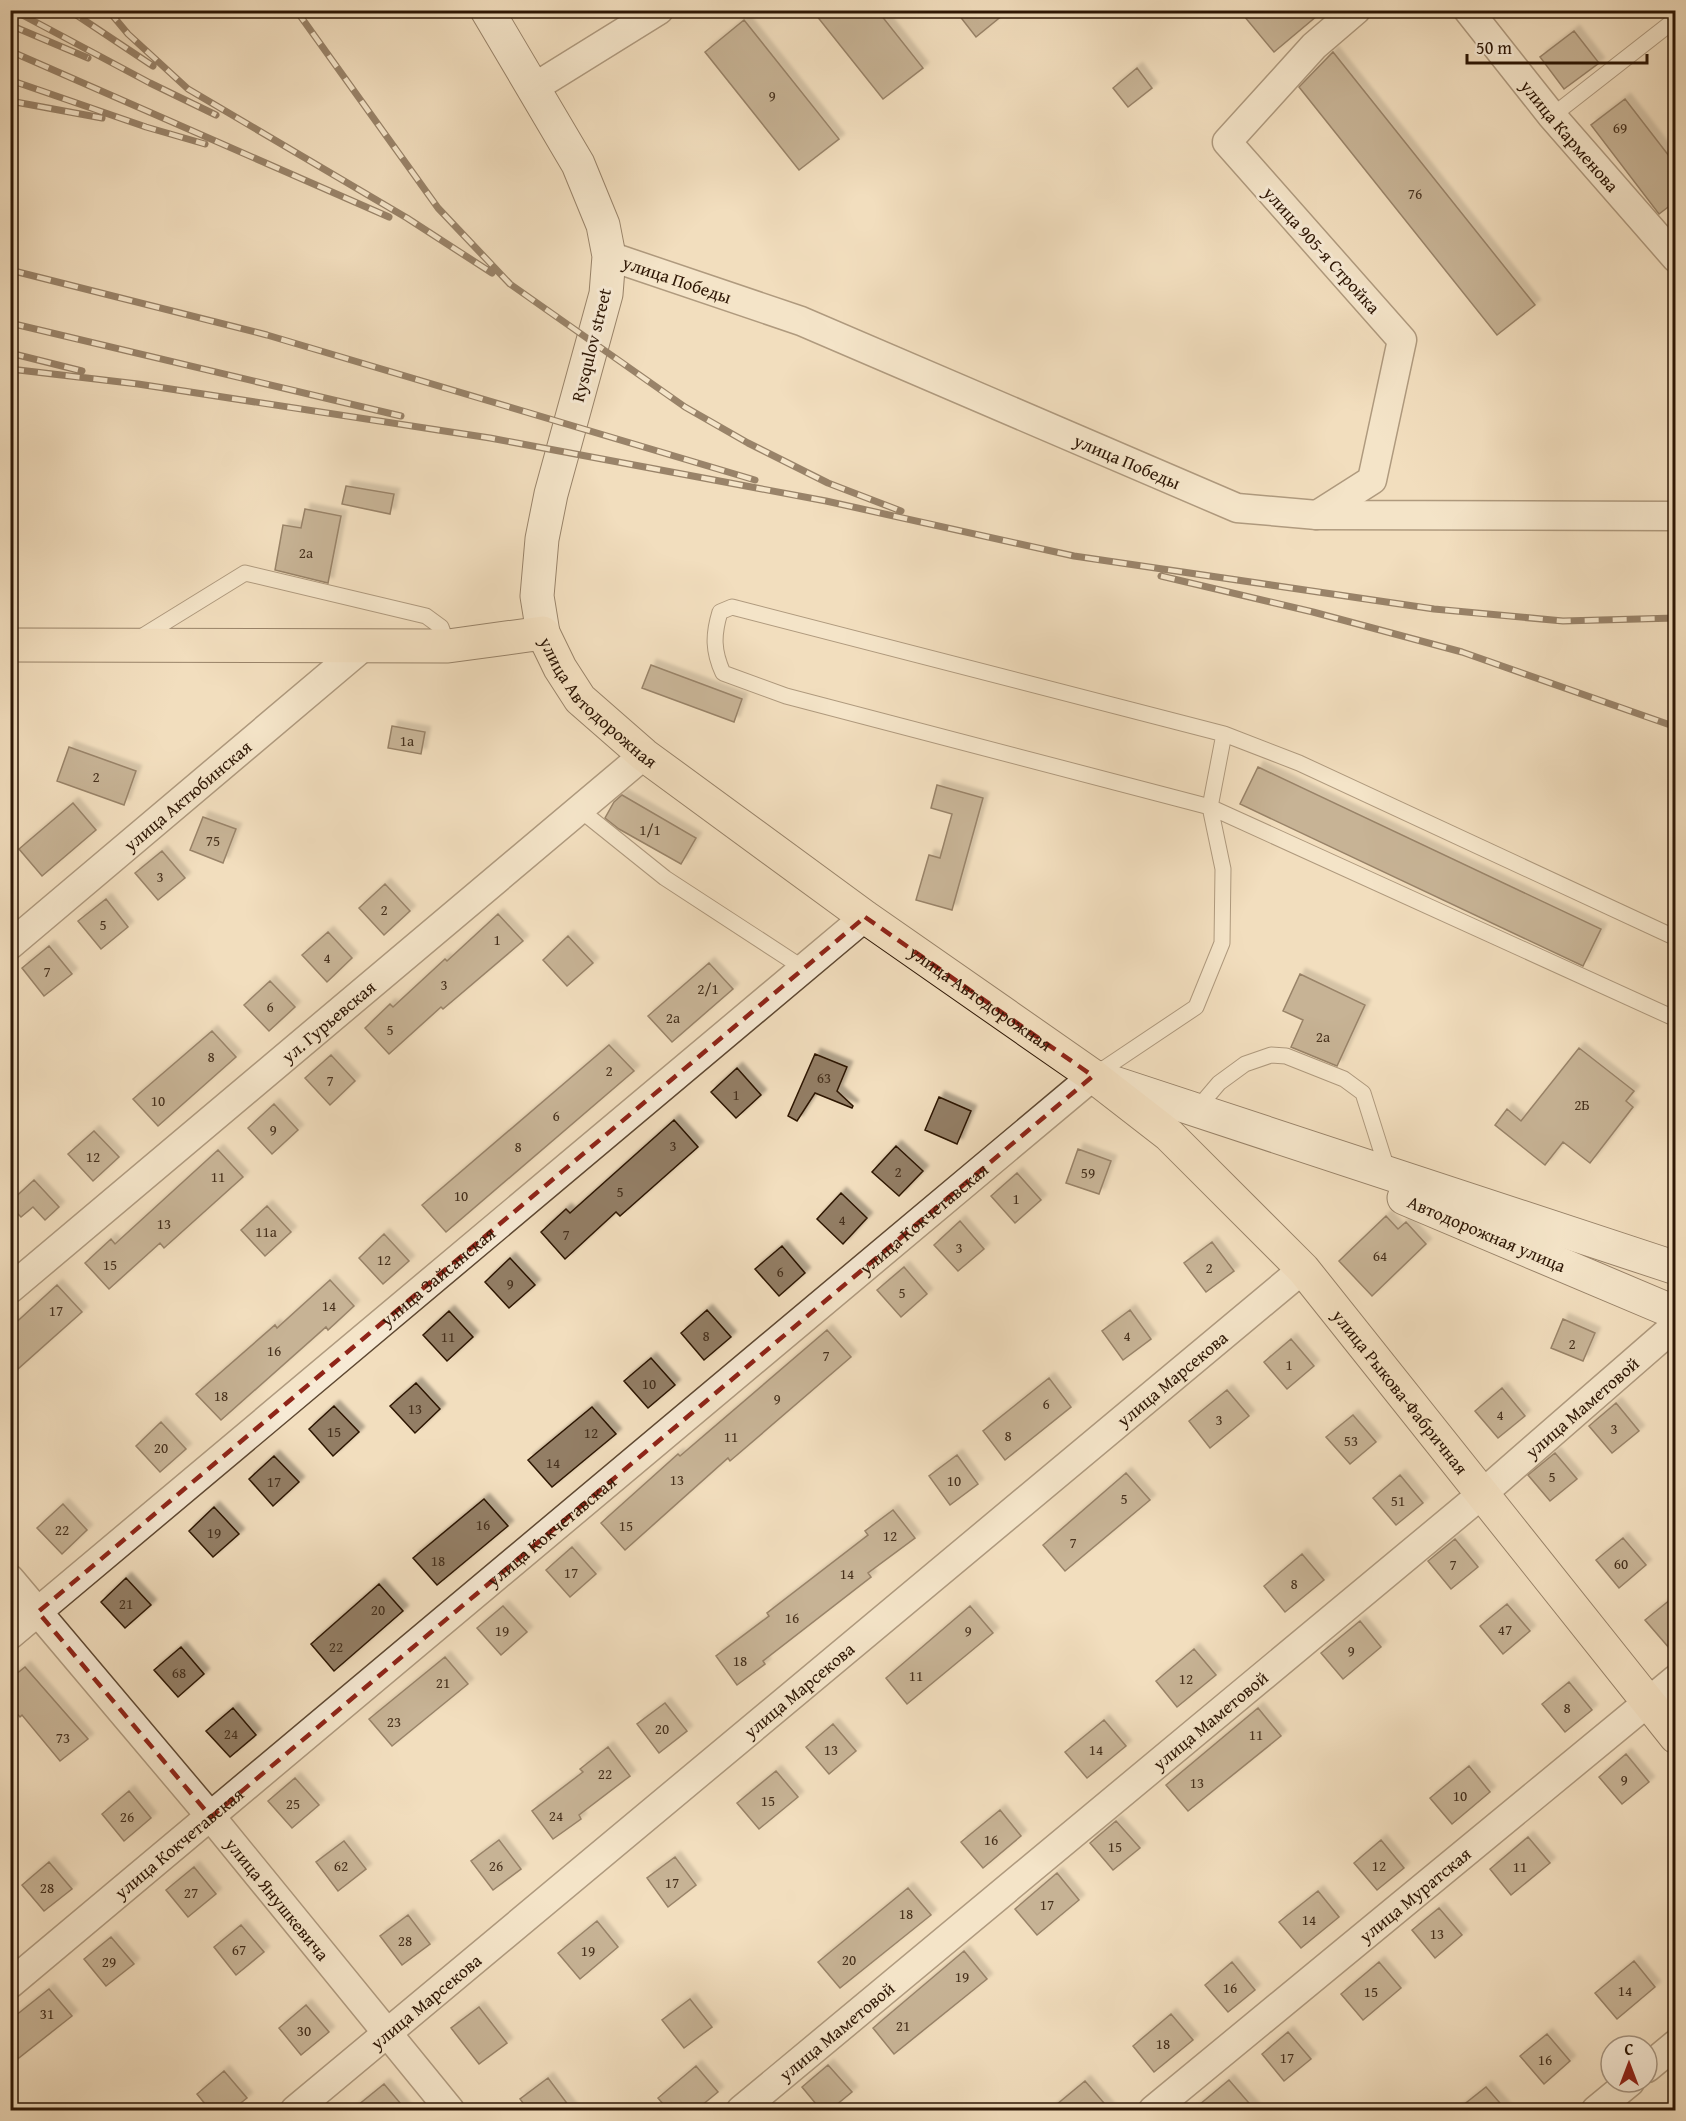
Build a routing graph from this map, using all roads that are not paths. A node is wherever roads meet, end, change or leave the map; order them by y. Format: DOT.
graph roads {
  1 [pos="487,10"];
  2 [pos="660,10"];
  3 [pos="1356,10"];
  4 [pos="1468,10"];
  5 [pos="1676,19"];
  6 [pos="535,87"];
  7 [pos="1552,116"];
  8 [pos="609,256"];
  9 [pos="1676,258"];
  10 [pos="1317,514"];
  11 [pos="1676,516"];
  12 [pos="543,633"];
  13 [pos="10,645"];
  14 [pos="128,646"];
  15 [pos="364,646"];
  16 [pos="448,646"];
  17 [pos="1224,734"];
  18 [pos="644,754"];
  19 [pos="1210,807"];
  20 [pos="579,809"];
  21 [pos="865,916"];
  22 [pos="1676,938"];
  23 [pos="10,945"];
  24 [pos="803,968"];
  25 [pos="1676,1019"];
  26 [pos="1093,1076"];
  27 [pos="1196,1110"];
  28 [pos="1301,1146"];
  29 [pos="1388,1172"];
  30 [pos="1676,1268"];
  31 [pos="1303,1269"];
  32 [pos="10,1289"];
  33 [pos="1676,1313"];
  34 [pos="1676,1324"];
  35 [pos="1482,1494"];
  36 [pos="10,1579"];
  37 [pos="38,1612"];
  38 [pos="10,1635"];
  39 [pos="1676,1679"];
  40 [pos="1647,1701"];
  41 [pos="1676,1737"];
  42 [pos="211,1817"];
  43 [pos="10,1984"];
  44 [pos="385,2034"];
  45 [pos="1676,2044"];
  46 [pos="1659,2057"];
  47 [pos="1615,2094"];
  48 [pos="295,2110"];
  49 [pos="450,2110"];
  50 [pos="741,2110"];
  51 [pos="1153,2110"];
  52 [pos="1596,2110"];
  1 -- 6 [label="main road, Rysqulov street"];
  2 -- 6 [label="street"];
  3 -- 10 [label="street, улица 905-я Стройка"];
  4 -- 7 [label="street, улица Карменова"];
  5 -- 7 [label="lane"];
  6 -- 8 [label="main road, Rysqulov street"];
  7 -- 9 [label="street, улица Карменова"];
  8 -- 10 [label="street, улица Победы"];
  8 -- 12 [label="main road, Rysqulov street"];
  10 -- 11 [label="street, улица Победы"];
  12 -- 16 [label="main road, улица Автодорожная"];
  12 -- 18 [label="main road, улица Автодорожная"];
  13 -- 14 [label="main road, улица Автодорожная"];
  14 -- 15 [label="main road, улица Автодорожная"];
  14 -- 16 [label="lane"];
  15 -- 16 [label="main road, улица Автодорожная"];
  15 -- 23 [label="street, улица Актюбинская"];
  17 -- 19 [label="lane"];
  17 -- 19 [label="lane"];
  17 -- 22 [label="lane"];
  18 -- 20 [label="street, ул. Гурьевская"];
  18 -- 21 [label="main road, улица Автодорожная"];
  19 -- 25 [label="lane"];
  19 -- 26 [label="lane"];
  20 -- 24 [label="lane"];
  20 -- 32 [label="street, ул. Гурьевская"];
  21 -- 24 [label="street, улица Зайсанская"];
  21 -- 26 [label="main road, улица Автодорожная"];
  24 -- 37 [label="street, улица Зайсанская"];
  26 -- 27 [label="main road, Автодорожная улица"];
  26 -- 31 [label="main road, улица Рыкова-Фабричная"];
  26 -- 42 [label="street, улица Кокчетавская"];
  27 -- 28 [label="main road, Автодорожная улица"];
  27 -- 29 [label="lane"];
  28 -- 29 [label="main road, Автодорожная улица"];
  28 -- 33 [label="main road, Автодорожная улица"];
  29 -- 30 [label="main road, Автодорожная улица"];
  31 -- 35 [label="main road, улица Рыкова-Фабричная"];
  31 -- 44 [label="street, улица Марсекова"];
  34 -- 35 [label="street, улица Маметовой"];
  35 -- 40 [label="main road, улица Рыкова-Фабричная"];
  35 -- 50 [label="street, улица Маметовой"];
  36 -- 37 [label="street, улица Янушкевича"];
  37 -- 38 [label="street, улица Зайсанская"];
  37 -- 42 [label="street, улица Янушкевича"];
  39 -- 40 [label="street, улица Муратская"];
  40 -- 41 [label="main road, улица Рыкова-Фабричная"];
  40 -- 51 [label="street, улица Муратская"];
  42 -- 43 [label="street, улица Кокчетавская"];
  42 -- 44 [label="street, улица Янушкевича"];
  44 -- 48 [label="street, улица Марсекова"];
  44 -- 49 [label="street, улица Янушкевича"];
  45 -- 46 [label="street"];
  47 -- 52 [label="street"];
}
